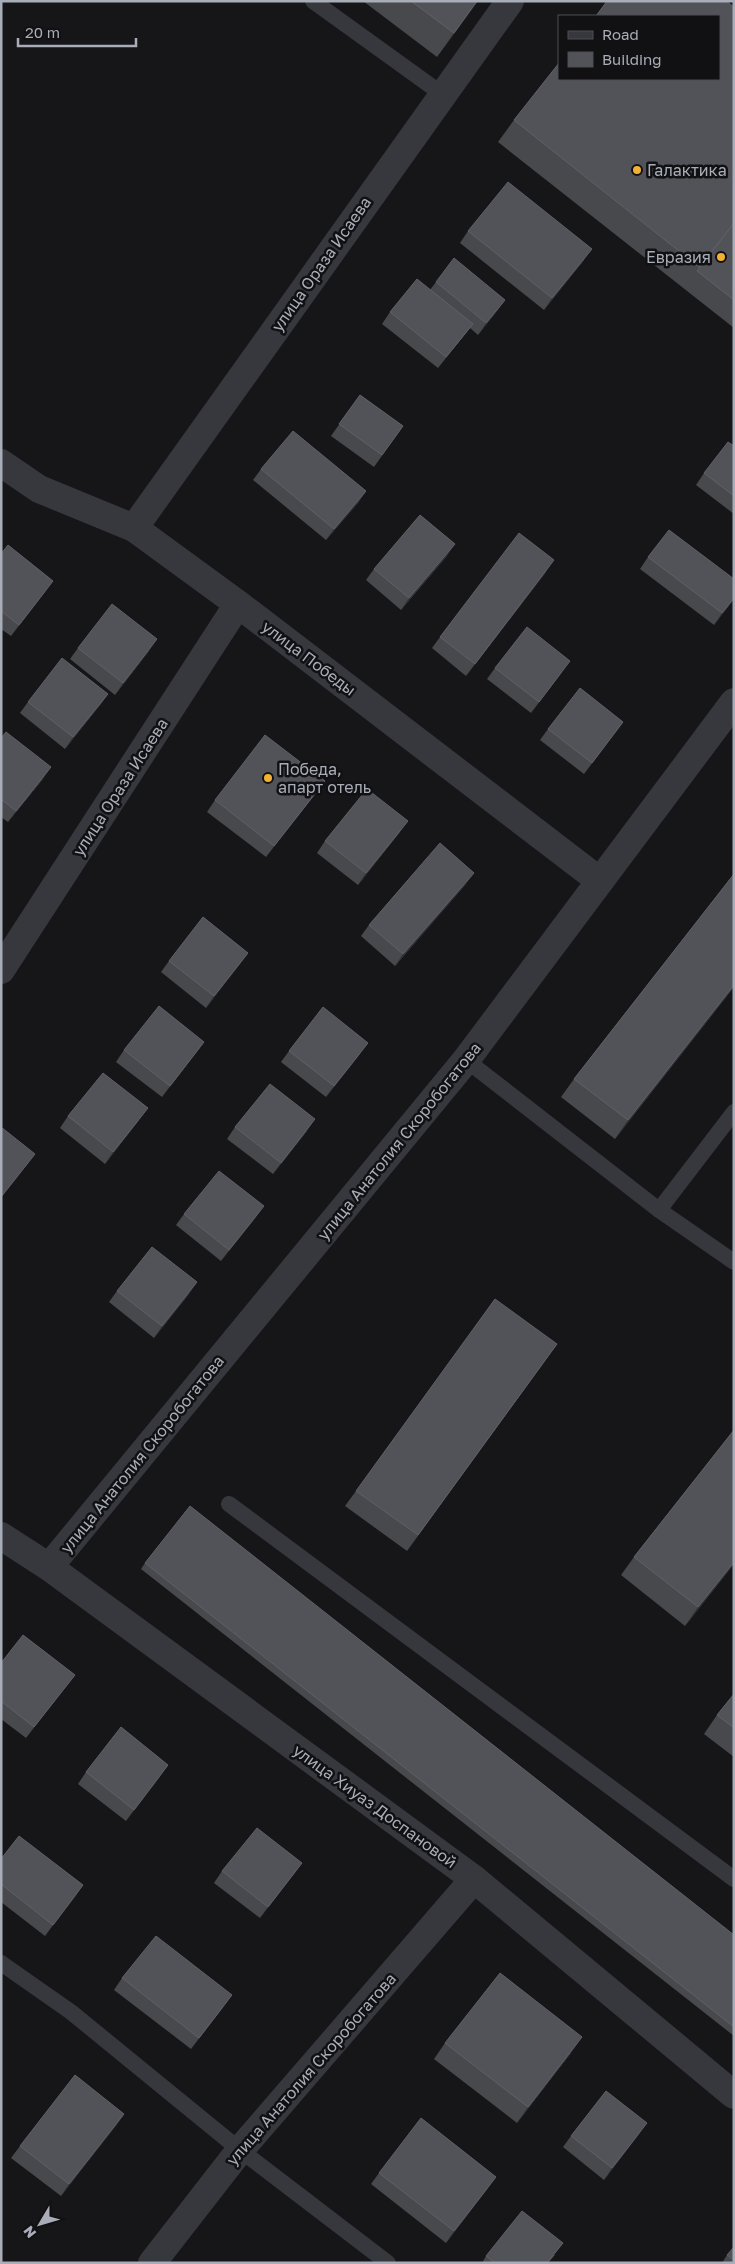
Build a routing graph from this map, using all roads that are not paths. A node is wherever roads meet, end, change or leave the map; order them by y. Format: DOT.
graph roads {
  1 [pos="313,1"];
  2 [pos="510,1"];
  3 [pos="442,94"];
  4 [pos="1,463"];
  5 [pos="134,528"];
  6 [pos="238,604"];
  7 [pos="734,702"];
  8 [pos="600,881"];
  9 [pos="1,970"];
  10 [pos="466,1060"];
  11 [pos="734,1112"];
  12 [pos="659,1210"];
  13 [pos="734,1262"];
  14 [pos="229,1504"];
  15 [pos="1,1536"];
  16 [pos="49,1567"];
  17 [pos="474,1879"];
  18 [pos="734,1879"];
  19 [pos="1,1963"];
  20 [pos="734,2095"];
  21 [pos="240,2150"];
  22 [pos="152,2263"];
  23 [pos="388,2263"];
  1 -- 3 [label="lane"];
  2 -- 3 [label="street, улица Ораза Исаева"];
  3 -- 5 [label="street, улица Ораза Исаева"];
  4 -- 5 [label="street, улица Победы"];
  5 -- 6 [label="street, улица Победы"];
  6 -- 8 [label="street, улица Победы"];
  6 -- 9 [label="street, улица Ораза Исаева"];
  7 -- 8 [label="street, улица Анатолия Скоробогатова"];
  8 -- 10 [label="street, улица Анатолия Скоробогатова"];
  10 -- 12 [label="lane"];
  10 -- 16 [label="street, улица Анатолия Скоробогатова"];
  11 -- 12 [label="lane"];
  12 -- 13 [label="lane"];
  14 -- 18 [label="lane"];
  15 -- 16 [label="street, улица Хиуаз Доспановой"];
  16 -- 17 [label="street, улица Хиуаз Доспановой"];
  17 -- 20 [label="street, улица Хиуаз Доспановой"];
  17 -- 21 [label="street, улица Анатолия Скоробогатова"];
  19 -- 21 [label="lane"];
  21 -- 22 [label="street, улица Анатолия Скоробогатова"];
  21 -- 23 [label="lane"];
}
